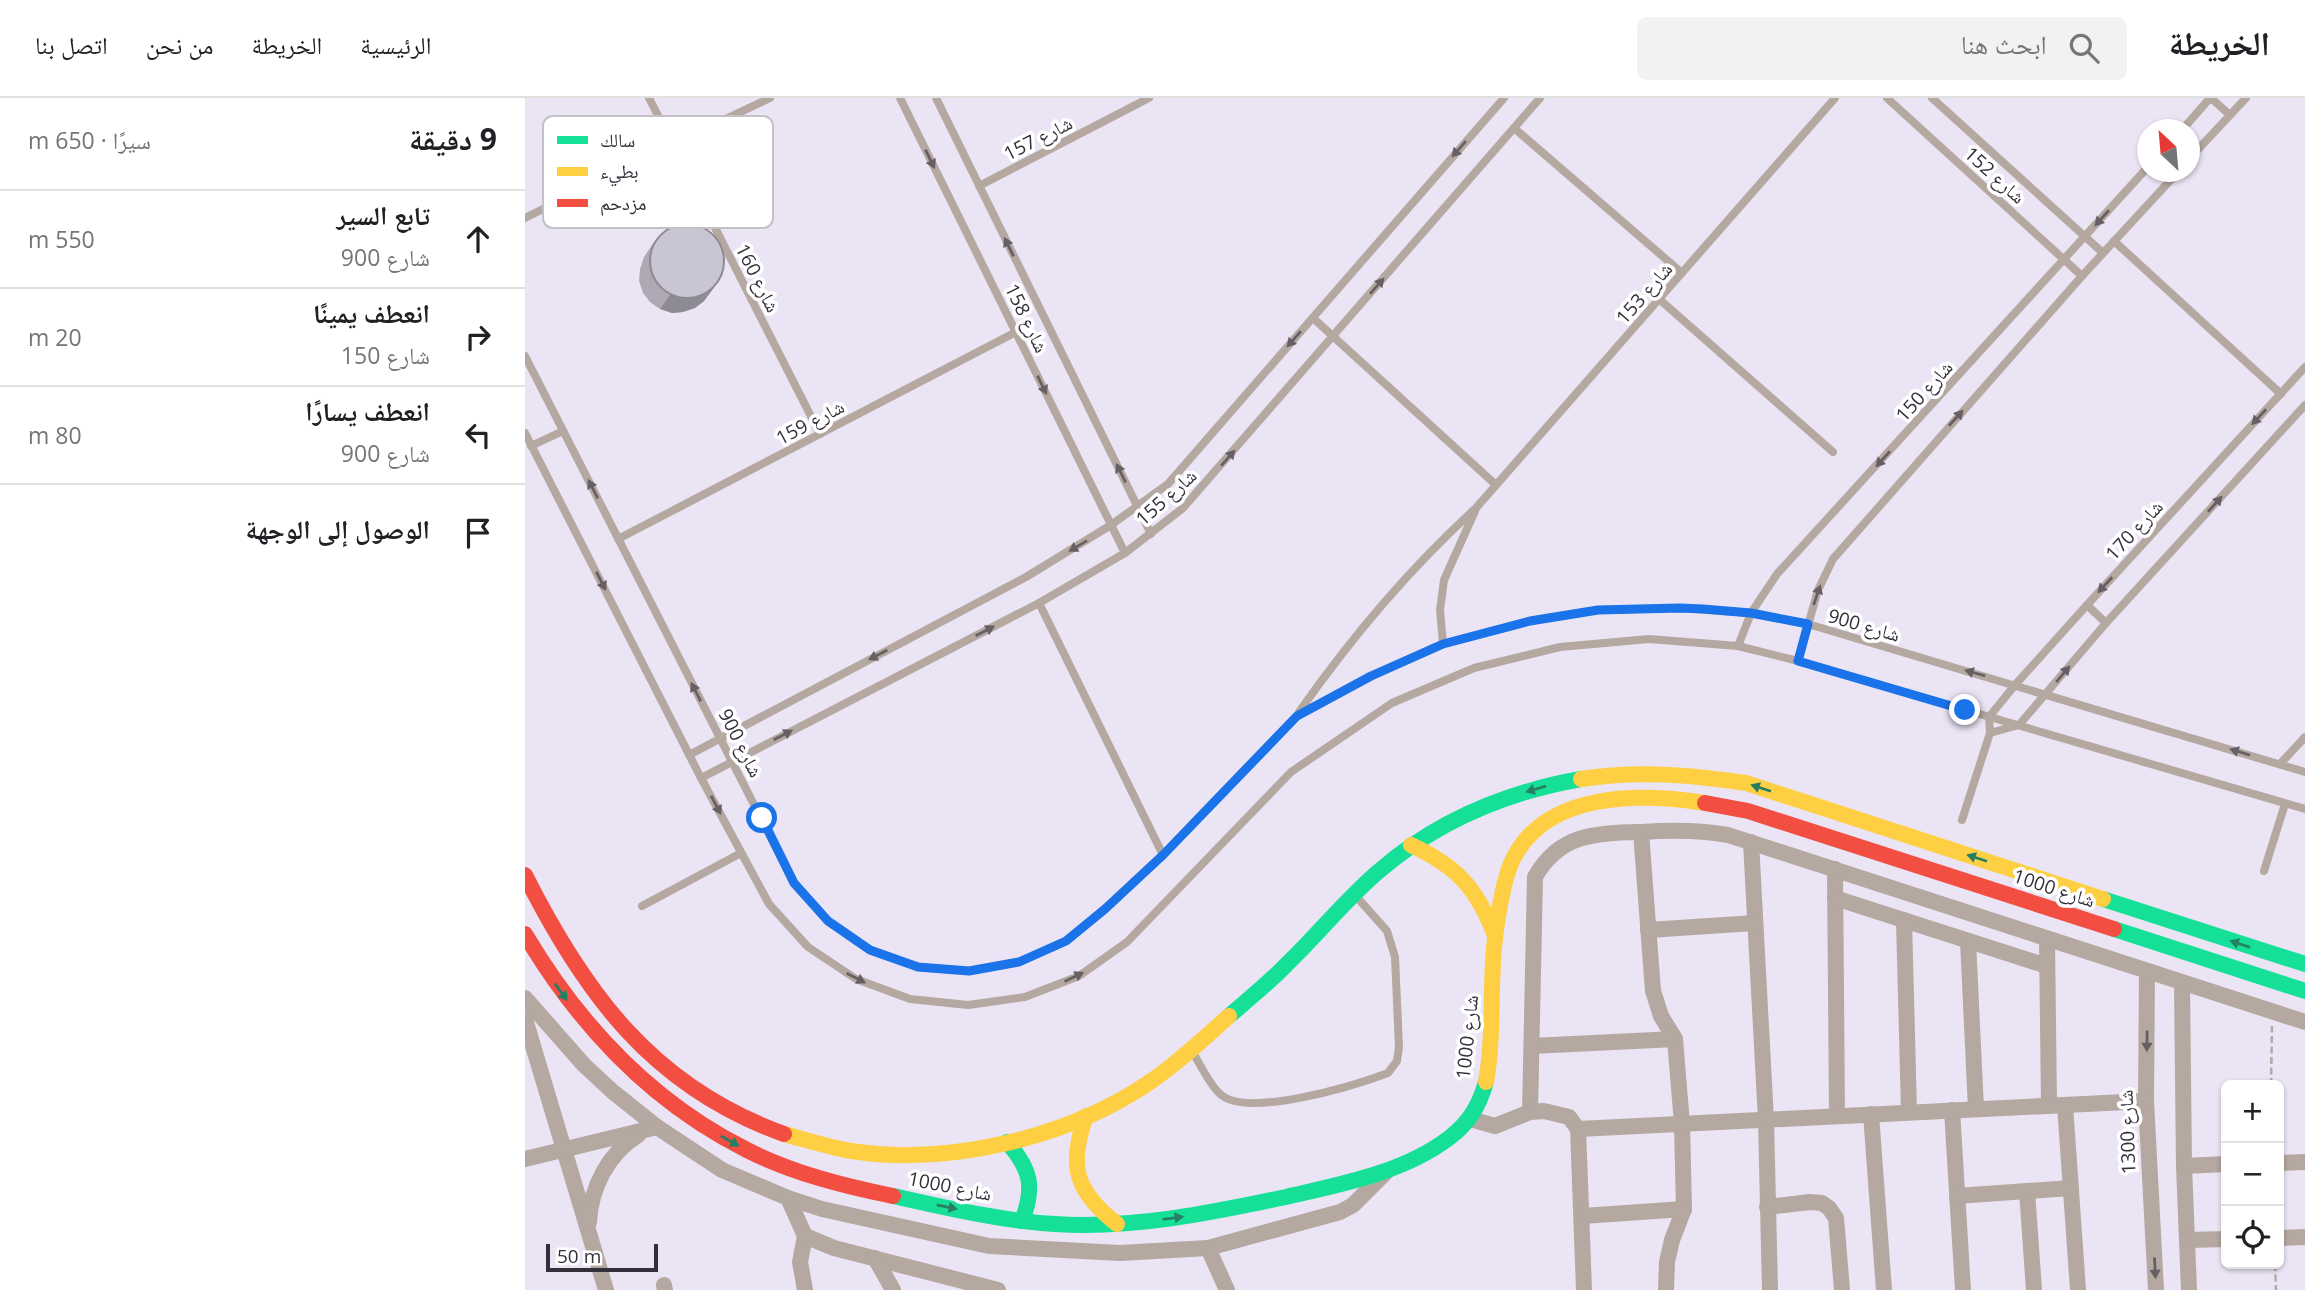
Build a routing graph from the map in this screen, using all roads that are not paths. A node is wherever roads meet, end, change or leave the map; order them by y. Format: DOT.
graph roads {
  1 [pos="649,98"];
  2 [pos="770,98"];
  3 [pos="900,98"];
  4 [pos="936,98"];
  5 [pos="1149,98"];
  6 [pos="1504,98"];
  7 [pos="1540,98"];
  8 [pos="1835,98"];
  9 [pos="1887,98"];
  10 [pos="1932,98"];
  11 [pos="2211,98"];
  12 [pos="2246,98"];
  13 [pos="2230,115"];
  14 [pos="658,116"];
  15 [pos="732,116"];
  16 [pos="2192,119"];
  17 [pos="1514,128"];
  18 [pos="2200,147"];
  19 [pos="2137,179"];
  20 [pos="2169,182"];
  21 [pos="979,186"];
  22 [pos="543,209"];
  23 [pos="525,218"];
  24 [pos="716,228"];
  25 [pos="2085,237"];
  26 [pos="2114,241"];
  27 [pos="2103,253"];
  28 [pos="2064,260"];
  29 [pos="1682,273"];
  30 [pos="2082,276"];
  31 [pos="1659,299"];
  32 [pos="1313,318"];
  33 [pos="1016,332"];
  34 [pos="1333,337"];
  35 [pos="525,356"];
  36 [pos="2305,367"];
  37 [pos="2281,394"];
  38 [pos="2305,405"];
  39 [pos="563,431"];
  40 [pos="525,433"];
  41 [pos="820,434"];
  42 [pos="531,446"];
  43 [pos="1833,452"];
  44 [pos="1496,485"];
  45 [pos="1137,507"];
  46 [pos="1476,508"];
  47 [pos="1111,525"];
  48 [pos="1151,534"];
  49 [pos="618,539"];
  50 [pos="1125,553"];
  51 [pos="1039,603"];
  52 [pos="2087,605"];
  53 [pos="1751,613"];
  54 [pos="2106,623"];
  55 [pos="1808,624"];
  56 [pos="1443,644"];
  57 [pos="1738,646"];
  58 [pos="1798,661"];
  59 [pos="2015,685"];
  60 [pos="2045,695"];
  61 [pos="1297,716"];
  62 [pos="1989,717"];
  63 [pos="2019,726"];
  64 [pos="1990,733"];
  65 [pos="2305,737"];
  66 [pos="720,739"];
  67 [pos="689,755"];
  68 [pos="732,762"];
  69 [pos="2280,764"];
  70 [pos="2305,772"];
  71 [pos="701,778"];
  72 [pos="2285,804"];
  73 [pos="2305,810"];
  74 [pos="1962,820"];
  75 [pos="1641,832"];
  76 [pos="1751,842"];
  77 [pos="1411,845"];
  78 [pos="741,853"];
  79 [pos="1163,855"];
  80 [pos="1835,869"];
  81 [pos="2264,871"];
  82 [pos="525,875"];
  83 [pos="1355,895"];
  84 [pos="1835,898"];
  85 [pos="642,906"];
  86 [pos="1905,920"];
  87 [pos="1755,923"];
  88 [pos="1648,930"];
  89 [pos="525,934"];
  90 [pos="1495,935"];
  91 [pos="2047,940"];
  92 [pos="1968,941"];
  93 [pos="2305,964"];
  94 [pos="2047,966"];
  95 [pos="2147,972"];
  96 [pos="2182,984"];
  97 [pos="2305,991"];
  98 [pos="525,998"];
  99 [pos="525,1020"];
  100 [pos="2305,1022"];
  101 [pos="1675,1039"];
  102 [pos="1532,1046"];
  103 [pos="1191,1049"];
  104 [pos="2146,1101"];
  105 [pos="2057,1105"];
  106 [pos="1976,1109"];
  107 [pos="1952,1110"];
  108 [pos="1531,1112"];
  109 [pos="1909,1112"];
  110 [pos="1871,1114"];
  111 [pos="1086,1116"];
  112 [pos="1837,1116"];
  113 [pos="1470,1119"];
  114 [pos="1766,1120"];
  115 [pos="1682,1124"];
  116 [pos="652,1128"];
  117 [pos="1578,1129"];
  118 [pos="1007,1142"];
  119 [pos="564,1149"];
  120 [pos="525,1159"];
  121 [pos="2305,1162"];
  122 [pos="2284,1163"];
  123 [pos="2221,1164"];
  124 [pos="2184,1166"];
  125 [pos="1389,1168"];
  126 [pos="2071,1188"];
  127 [pos="2027,1191"];
  128 [pos="1957,1196"];
  129 [pos="788,1198"];
  130 [pos="1767,1207"];
  131 [pos="1684,1209"];
  132 [pos="1582,1216"];
  133 [pos="1021,1221"];
  134 [pos="1117,1224"];
  135 [pos="589,1235"];
  136 [pos="805,1237"];
  137 [pos="2305,1237"];
  138 [pos="2284,1238"];
  139 [pos="2221,1239"];
  140 [pos="2187,1240"];
  141 [pos="1208,1248"];
  142 [pos="875,1258"];
  143 [pos="801,1289"];
  144 [pos="606,1290"];
  145 [pos="893,1290"];
  146 [pos="998,1290"];
  147 [pos="1227,1290"];
  148 [pos="1584,1290"];
  149 [pos="1666,1290"];
  150 [pos="1770,1290"];
  151 [pos="1842,1290"];
  152 [pos="1884,1290"];
  153 [pos="1963,1290"];
  154 [pos="2034,1290"];
  155 [pos="2078,1290"];
  156 [pos="2156,1290"];
  157 [pos="2189,1290"];
  1 -- 14 [label="lane, شارع 160"];
  2 -- 15 [label="lane"];
  3 -- 33 [label="lane, شارع 158, one-way"];
  4 -- 21 [label="lane, شارع 158"];
  5 -- 21 [label="lane, شارع 157"];
  6 -- 32 [label="lane, شارع 155, one-way"];
  7 -- 17 [label="lane, شارع 155"];
  8 -- 29 [label="lane, شارع 153"];
  9 -- 28 [label="lane, شارع 152"];
  10 -- 25 [label="lane, شارع 152"];
  11 -- 13 [label="lane"];
  11 -- 16 [label="lane"];
  12 -- 13 [label="lane"];
  13 -- 18 [label="lane"];
  17 -- 29 [label="lane"];
  34 -- 17 [label="lane, شارع 155, one-way"];
  19 -- 25 [label="lane, شارع 150, one-way"];
  20 -- 26 [label="lane"];
  45 -- 21 [label="lane, شارع 158, one-way"];
  22 -- 23 [label="lane"];
  24 -- 41 [label="lane, شارع 160"];
  25 -- 27 [label="lane, شارع 152"];
  25 -- 28 [label="lane, شارع 150"];
  26 -- 27 [label="lane"];
  26 -- 37 [label="lane"];
  27 -- 30 [label="lane"];
  28 -- 30 [label="lane, شارع 152"];
  28 -- 53 [label="lane, شارع 150, one-way"];
  29 -- 31 [label="lane, شارع 153"];
  55 -- 30 [label="lane, one-way"];
  31 -- 43 [label="lane"];
  31 -- 44 [label="lane, شارع 153"];
  32 -- 34 [label="lane"];
  32 -- 45 [label="lane, شارع 155, one-way"];
  33 -- 41 [label="lane, شارع 159"];
  33 -- 47 [label="lane, شارع 158, one-way"];
  34 -- 44 [label="lane"];
  48 -- 34 [label="lane, شارع 155, one-way"];
  35 -- 39 [label="lane, شارع 900"];
  36 -- 37 [label="lane, شارع 170"];
  37 -- 52 [label="lane, شارع 170, one-way"];
  54 -- 38 [label="lane, one-way"];
  39 -- 42 [label="lane"];
  49 -- 39 [label="lane, شارع 900, one-way"];
  40 -- 42 [label="lane"];
  41 -- 49 [label="lane, شارع 159"];
  42 -- 67 [label="lane, one-way"];
  44 -- 46 [label="lane, شارع 153"];
  45 -- 47 [label="lane, شارع 155"];
  45 -- 48 [label="lane, شارع 158"];
  46 -- 56 [label="lane"];
  46 -- 61 [label="lane"];
  47 -- 50 [label="lane, شارع 158"];
  47 -- 66 [label="lane, شارع 155, one-way"];
  48 -- 50 [label="lane, شارع 155"];
  66 -- 49 [label="lane, شارع 900, one-way"];
  50 -- 51 [label="lane, شارع 155"];
  68 -- 51 [label="lane, شارع 155, one-way"];
  51 -- 79 [label="lane"];
  52 -- 54 [label="lane"];
  52 -- 59 [label="lane, شارع 170"];
  53 -- 55 [label="lane, شارع 900"];
  53 -- 56 [label="lane, شارع 900"];
  53 -- 57 [label="lane, شارع 150"];
  60 -- 54 [label="lane, one-way"];
  55 -- 58 [label="lane"];
  59 -- 55 [label="lane, شارع 900, one-way"];
  56 -- 61 [label="lane, شارع 900"];
  57 -- 58 [label="lane"];
  78 -- 57 [label="lane, one-way"];
  58 -- 62 [label="lane"];
  59 -- 60 [label="lane, شارع 900"];
  59 -- 62 [label="lane, شارع 170"];
  60 -- 63 [label="lane"];
  69 -- 60 [label="lane, شارع 900, one-way"];
  61 -- 79 [label="lane, شارع 900"];
  62 -- 63 [label="lane"];
  62 -- 64 [label="lane"];
  63 -- 64 [label="lane"];
  63 -- 72 [label="lane"];
  64 -- 74 [label="lane"];
  65 -- 69 [label="lane"];
  66 -- 67 [label="lane, شارع 155"];
  66 -- 68 [label="lane, شارع 900"];
  67 -- 71 [label="lane"];
  68 -- 71 [label="lane, شارع 155"];
  68 -- 79 [label="lane, شارع 900"];
  69 -- 70 [label="lane, شارع 900"];
  71 -- 78 [label="lane, one-way"];
  72 -- 73 [label="lane"];
  72 -- 81 [label="lane"];
  75 -- 76 [label="street"];
  75 -- 88 [label="street"];
  75 -- 102 [label="street"];
  76 -- 80 [label="street"];
  76 -- 87 [label="street"];
  77 -- 83 [label="street, شارع 1000"];
  77 -- 90 [label="street"];
  93 -- 77 [label="street, شارع 1000, one-way"];
  78 -- 85 [label="lane"];
  80 -- 84 [label="street"];
  80 -- 91 [label="street"];
  82 -- 118 [label="street, شارع 1000"];
  83 -- 103 [label="street, شارع 1000"];
  83 -- 103 [label="lane"];
  84 -- 86 [label="street"];
  84 -- 112 [label="street"];
  86 -- 92 [label="street"];
  86 -- 109 [label="street"];
  87 -- 88 [label="street"];
  87 -- 114 [label="street"];
  88 -- 101 [label="street"];
  89 -- 133 [label="street, شارع 1000, one-way"];
  90 -- 97 [label="street, شارع 1000"];
  90 -- 113 [label="street, شارع 1000"];
  91 -- 94 [label="street"];
  91 -- 95 [label="street"];
  92 -- 94 [label="street"];
  92 -- 106 [label="street"];
  94 -- 105 [label="street"];
  95 -- 96 [label="street"];
  95 -- 104 [label="street, شارع 1300, one-way"];
  96 -- 100 [label="street"];
  96 -- 124 [label="street"];
  98 -- 116 [label="street"];
  99 -- 119 [label="street"];
  101 -- 102 [label="street"];
  101 -- 115 [label="street"];
  102 -- 108 [label="street"];
  103 -- 111 [label="street, شارع 1000"];
  104 -- 105 [label="street"];
  104 -- 156 [label="street, شارع 1300, one-way"];
  105 -- 106 [label="street"];
  105 -- 126 [label="street"];
  106 -- 107 [label="street"];
  107 -- 109 [label="street"];
  107 -- 128 [label="street"];
  108 -- 113 [label="street"];
  108 -- 117 [label="street"];
  109 -- 110 [label="street"];
  110 -- 112 [label="street"];
  110 -- 152 [label="street"];
  111 -- 118 [label="street, شارع 1000"];
  111 -- 134 [label="street"];
  112 -- 114 [label="street"];
  113 -- 125 [label="street, شارع 1000"];
  114 -- 115 [label="street"];
  114 -- 130 [label="street"];
  115 -- 117 [label="street"];
  115 -- 131 [label="street"];
  116 -- 119 [label="street"];
  116 -- 129 [label="street"];
  116 -- 135 [label="street"];
  117 -- 132 [label="street"];
  118 -- 133 [label="street"];
  119 -- 120 [label="street"];
  119 -- 135 [label="street"];
  121 -- 122 [label="street"];
  123 -- 124 [label="street"];
  124 -- 140 [label="street"];
  134 -- 125 [label="street, شارع 1000, one-way"];
  125 -- 141 [label="street"];
  126 -- 127 [label="street"];
  126 -- 155 [label="street"];
  127 -- 128 [label="street"];
  127 -- 154 [label="street"];
  128 -- 153 [label="street"];
  129 -- 136 [label="street"];
  129 -- 141 [label="street"];
  130 -- 150 [label="street"];
  130 -- 151 [label="street"];
  131 -- 132 [label="street"];
  131 -- 149 [label="street"];
  132 -- 148 [label="street"];
  133 -- 134 [label="street, شارع 1000"];
  135 -- 144 [label="street"];
  136 -- 142 [label="street"];
  136 -- 143 [label="street"];
  137 -- 138 [label="street"];
  139 -- 140 [label="street"];
  140 -- 157 [label="street"];
  141 -- 147 [label="street"];
  142 -- 145 [label="street"];
  142 -- 146 [label="street"];
}
